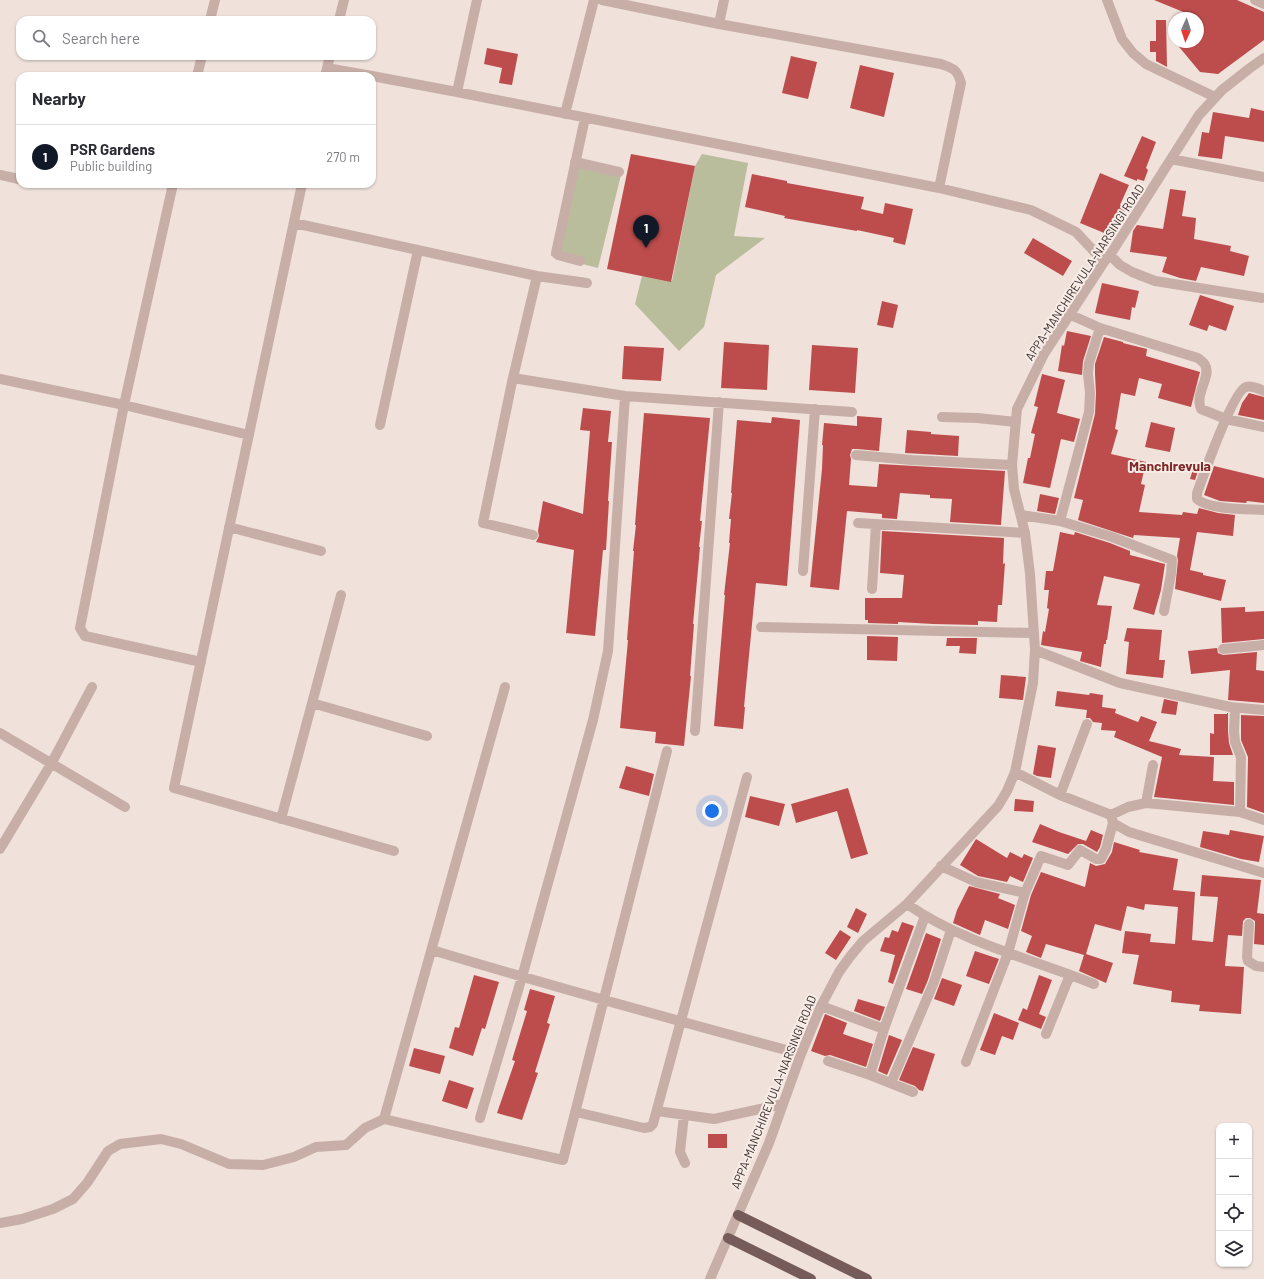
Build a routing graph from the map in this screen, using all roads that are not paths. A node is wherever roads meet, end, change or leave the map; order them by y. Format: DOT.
graph roads {
  1 [pos="215,0"];
  2 [pos="344,0"];
  3 [pos="477,0"];
  4 [pos="594,0"];
  5 [pos="602,0"];
  6 [pos="724,0"];
  7 [pos="1107,0"];
  8 [pos="1255,0"];
  9 [pos="1264,4"];
  10 [pos="211,16"];
  11 [pos="340,16"];
  12 [pos="719,24"];
  13 [pos="1264,58"];
  14 [pos="201,60"];
  15 [pos="329,60"];
  16 [pos="199,72"];
  17 [pos="326,72"];
  18 [pos="376,77"];
  19 [pos="457,92"];
  20 [pos="1216,97"];
  21 [pos="565,114"];
  22 [pos="584,118"];
  23 [pos="1171,159"];
  24 [pos="575,162"];
  25 [pos="619,172"];
  26 [pos="0,175"];
  27 [pos="1264,177"];
  28 [pos="16,178"];
  29 [pos="173,188"];
  30 [pos="301,188"];
  31 [pos="939,188"];
  32 [pos="294,223"];
  33 [pos="418,250"];
  34 [pos="1107,258"];
  35 [pos="580,261"];
  36 [pos="537,276"];
  37 [pos="587,283"];
  38 [pos="1262,298"];
  39 [pos="1071,315"];
  40 [pos="1100,328"];
  41 [pos="513,378"];
  42 [pos="0,379"];
  43 [pos="1264,391"];
  44 [pos="625,396"];
  45 [pos="719,402"];
  46 [pos="124,405"];
  47 [pos="815,409"];
  48 [pos="852,412"];
  49 [pos="942,417"];
  50 [pos="1226,419"];
  51 [pos="1016,422"];
  52 [pos="380,425"];
  53 [pos="1264,427"];
  54 [pos="249,435"];
  55 [pos="856,455"];
  56 [pos="1012,465"];
  57 [pos="1264,510"];
  58 [pos="1021,515"];
  59 [pos="858,522"];
  60 [pos="1060,522"];
  61 [pos="876,524"];
  62 [pos="230,527"];
  63 [pos="1025,533"];
  64 [pos="533,535"];
  65 [pos="321,551"];
  66 [pos="803,571"];
  67 [pos="872,589"];
  68 [pos="341,595"];
  69 [pos="1164,611"];
  70 [pos="761,628"];
  71 [pos="1033,633"];
  72 [pos="1264,645"];
  73 [pos="1223,649"];
  74 [pos="1035,650"];
  75 [pos="201,662"];
  76 [pos="92,687"];
  77 [pos="506,687"];
  78 [pos="312,702"];
  79 [pos="1197,705"];
  80 [pos="1235,708"];
  81 [pos="1264,710"];
  82 [pos="1087,724"];
  83 [pos="695,731"];
  84 [pos="0,733"];
  85 [pos="427,736"];
  86 [pos="668,751"];
  87 [pos="51,764"];
  88 [pos="1153,765"];
  89 [pos="1015,772"];
  90 [pos="747,777"];
  91 [pos="1060,795"];
  92 [pos="1146,803"];
  93 [pos="125,807"];
  94 [pos="1240,812"];
  95 [pos="281,818"];
  96 [pos="1112,819"];
  97 [pos="1264,820"];
  98 [pos="0,849"];
  99 [pos="394,851"];
  100 [pos="941,866"];
  101 [pos="1264,873"];
  102 [pos="1025,893"];
  103 [pos="907,904"];
  104 [pos="925,916"];
  105 [pos="1249,924"];
  106 [pos="951,930"];
  107 [pos="432,950"];
  108 [pos="1008,953"];
  109 [pos="1264,967"];
  110 [pos="1070,975"];
  111 [pos="522,977"];
  112 [pos="1094,984"];
  113 [pos="604,1000"];
  114 [pos="821,1006"];
  115 [pos="681,1022"];
  116 [pos="884,1029"];
  117 [pos="1046,1034"];
  118 [pos="801,1054"];
  119 [pos="828,1061"];
  120 [pos="966,1062"];
  121 [pos="870,1075"];
  122 [pos="891,1083"];
  123 [pos="913,1092"];
  124 [pos="783,1104"];
  125 [pos="657,1111"];
  126 [pos="576,1112"];
  127 [pos="684,1115"];
  128 [pos="480,1118"];
  129 [pos="384,1119"];
  130 [pos="685,1163"];
  131 [pos="738,1215"];
  132 [pos="0,1223"];
  133 [pos="728,1238"];
  134 [pos="710,1279"];
  135 [pos="811,1279"];
  136 [pos="867,1279"];
  1 -- 10 [label="street"];
  2 -- 11 [label="street"];
  3 -- 19 [label="street"];
  4 -- 21 [label="street"];
  5 -- 12 [label="street"];
  6 -- 12 [label="street"];
  7 -- 20 [label="street"];
  8 -- 9 [label="street"];
  12 -- 31 [label="street"];
  13 -- 20 [label="street, APPA-MANCHIREVULA-NARSINGI ROAD"];
  14 -- 16 [label="street"];
  15 -- 17 [label="street"];
  18 -- 19 [label="street"];
  19 -- 21 [label="street"];
  20 -- 23 [label="street, APPA-MANCHIREVULA-NARSINGI ROAD"];
  21 -- 22 [label="street"];
  22 -- 24 [label="street"];
  22 -- 31 [label="street"];
  23 -- 27 [label="street"];
  23 -- 34 [label="street, APPA-MANCHIREVULA-NARSINGI ROAD"];
  24 -- 25 [label="street"];
  24 -- 35 [label="street"];
  26 -- 28 [label="street"];
  29 -- 46 [label="street"];
  30 -- 32 [label="street"];
  31 -- 34 [label="street"];
  32 -- 33 [label="street"];
  32 -- 54 [label="street"];
  33 -- 36 [label="street"];
  33 -- 52 [label="street"];
  34 -- 38 [label="street"];
  34 -- 39 [label="street, APPA-MANCHIREVULA-NARSINGI ROAD"];
  36 -- 37 [label="street"];
  36 -- 41 [label="street"];
  39 -- 40 [label="street"];
  39 -- 51 [label="street, APPA-MANCHIREVULA-NARSINGI ROAD"];
  40 -- 50 [label="street"];
  40 -- 60 [label="street"];
  41 -- 44 [label="street"];
  41 -- 64 [label="street"];
  42 -- 46 [label="street"];
  43 -- 50 [label="street"];
  44 -- 45 [label="street"];
  44 -- 111 [label="street"];
  45 -- 47 [label="street"];
  45 -- 83 [label="street"];
  46 -- 54 [label="street"];
  46 -- 75 [label="street"];
  47 -- 48 [label="street"];
  47 -- 66 [label="street"];
  49 -- 51 [label="street"];
  50 -- 53 [label="street"];
  50 -- 57 [label="street"];
  51 -- 56 [label="street, APPA-MANCHIREVULA-NARSINGI ROAD"];
  54 -- 62 [label="street"];
  55 -- 56 [label="street"];
  56 -- 58 [label="street, APPA-MANCHIREVULA-NARSINGI ROAD"];
  58 -- 60 [label="street"];
  58 -- 63 [label="street, APPA-MANCHIREVULA-NARSINGI ROAD"];
  59 -- 61 [label="street"];
  60 -- 69 [label="street"];
  61 -- 63 [label="street"];
  61 -- 67 [label="street"];
  62 -- 65 [label="street"];
  62 -- 75 [label="street"];
  63 -- 71 [label="street, APPA-MANCHIREVULA-NARSINGI ROAD"];
  68 -- 78 [label="street"];
  70 -- 71 [label="street"];
  71 -- 74 [label="street, APPA-MANCHIREVULA-NARSINGI ROAD"];
  72 -- 73 [label="street"];
  74 -- 80 [label="street"];
  74 -- 89 [label="street, APPA-MANCHIREVULA-NARSINGI ROAD"];
  75 -- 95 [label="street"];
  76 -- 87 [label="street"];
  77 -- 107 [label="street"];
  78 -- 85 [label="street"];
  78 -- 95 [label="street"];
  79 -- 80 [label="street"];
  80 -- 81 [label="street"];
  80 -- 94 [label="street"];
  82 -- 91 [label="street"];
  84 -- 87 [label="street"];
  86 -- 113 [label="street"];
  87 -- 93 [label="street"];
  87 -- 98 [label="street"];
  88 -- 92 [label="street"];
  89 -- 91 [label="street"];
  89 -- 100 [label="street, APPA-MANCHIREVULA-NARSINGI ROAD"];
  90 -- 115 [label="street"];
  91 -- 96 [label="street"];
  92 -- 94 [label="street"];
  92 -- 96 [label="street"];
  94 -- 97 [label="street"];
  95 -- 99 [label="street"];
  96 -- 101 [label="street"];
  96 -- 102 [label="street"];
  100 -- 102 [label="street"];
  100 -- 103 [label="street, APPA-MANCHIREVULA-NARSINGI ROAD"];
  102 -- 108 [label="street"];
  103 -- 104 [label="street"];
  103 -- 114 [label="street, APPA-MANCHIREVULA-NARSINGI ROAD"];
  104 -- 106 [label="street"];
  104 -- 116 [label="street"];
  105 -- 109 [label="street"];
  106 -- 108 [label="street"];
  106 -- 122 [label="street"];
  107 -- 111 [label="street"];
  107 -- 129 [label="street"];
  108 -- 110 [label="street"];
  108 -- 120 [label="street"];
  110 -- 112 [label="street"];
  110 -- 117 [label="street"];
  111 -- 113 [label="street"];
  111 -- 128 [label="street"];
  113 -- 115 [label="street"];
  113 -- 126 [label="street"];
  114 -- 116 [label="street"];
  114 -- 118 [label="street, APPA-MANCHIREVULA-NARSINGI ROAD"];
  115 -- 118 [label="street"];
  115 -- 125 [label="street"];
  116 -- 121 [label="street"];
  118 -- 124 [label="street, APPA-MANCHIREVULA-NARSINGI ROAD"];
  119 -- 121 [label="street"];
  121 -- 122 [label="street"];
  122 -- 123 [label="street"];
  124 -- 127 [label="street"];
  124 -- 131 [label="street, APPA-MANCHIREVULA-NARSINGI ROAD"];
  125 -- 126 [label="street"];
  125 -- 127 [label="street"];
  126 -- 129 [label="street"];
  127 -- 130 [label="street"];
  129 -- 132 [label="street"];
  131 -- 133 [label="street, APPA-MANCHIREVULA-NARSINGI ROAD"];
  131 -- 136 [label="main road"];
  133 -- 134 [label="street, APPA-MANCHIREVULA-NARSINGI ROAD"];
  133 -- 135 [label="main road"];
}
